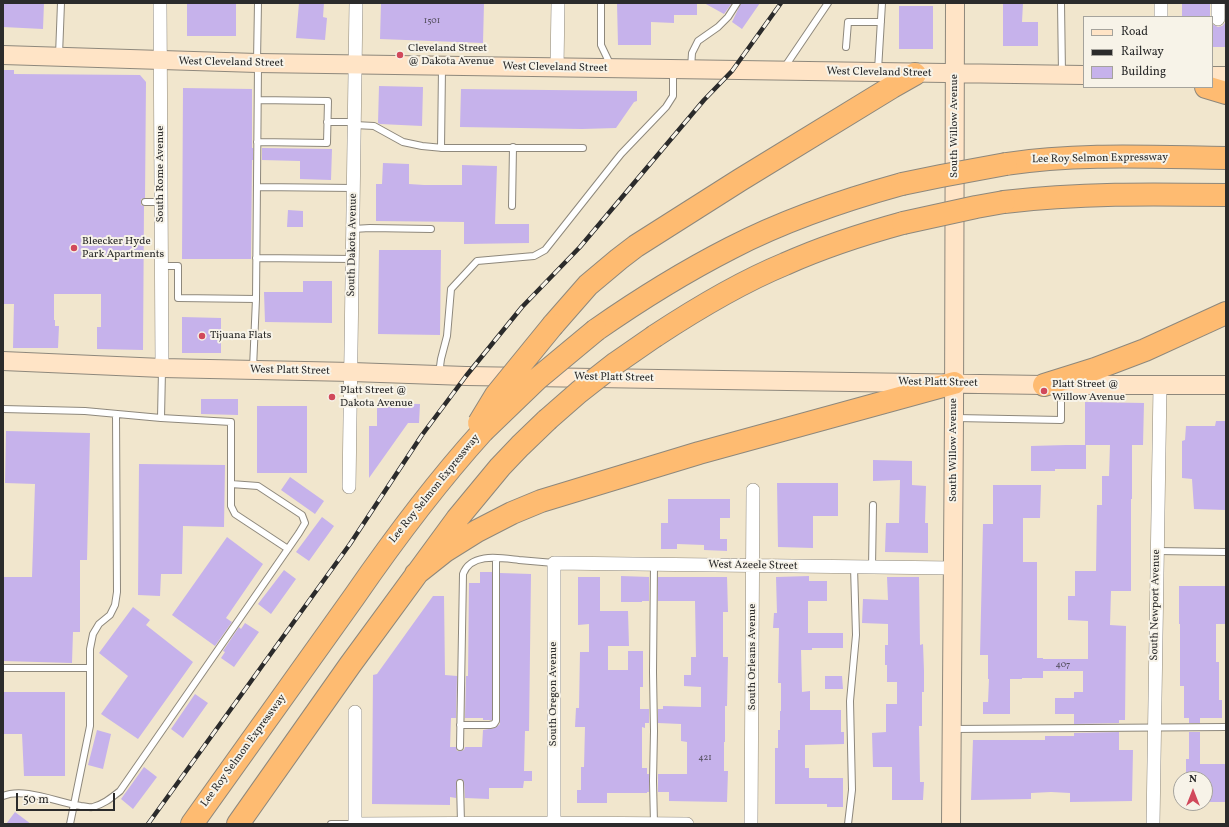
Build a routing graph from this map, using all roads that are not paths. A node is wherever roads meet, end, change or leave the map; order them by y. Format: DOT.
graph roads {
  1 [pos="61,3"];
  2 [pos="160,3"];
  3 [pos="258,3"];
  4 [pos="356,3"];
  5 [pos="558,3"];
  6 [pos="601,3"];
  7 [pos="737,3"];
  8 [pos="828,3"];
  9 [pos="882,3"];
  10 [pos="955,3"];
  11 [pos="1062,3"];
  12 [pos="1161,3"];
  13 [pos="1218,3"];
  14 [pos="1161,16"];
  15 [pos="1218,19"];
  16 [pos="881,22"];
  17 [pos="846,47"];
  18 [pos="3,56"];
  19 [pos="59,57"];
  20 [pos="161,61"];
  21 [pos="257,63"];
  22 [pos="356,64"];
  23 [pos="442,66"];
  24 [pos="557,68"];
  25 [pos="613,69"];
  26 [pos="682,70"];
  27 [pos="782,71"];
  28 [pos="878,73"];
  29 [pos="915,74"];
  30 [pos="955,74"];
  31 [pos="1062,75"];
  32 [pos="1083,75"];
  33 [pos="1213,76"];
  34 [pos="1226,76"];
  35 [pos="1209,88"];
  36 [pos="1226,93"];
  37 [pos="258,100"];
  38 [pos="328,122"];
  39 [pos="355,124"];
  40 [pos="257,142"];
  41 [pos="513,147"];
  42 [pos="441,148"];
  43 [pos="583,148"];
  44 [pos="1226,158"];
  45 [pos="257,187"];
  46 [pos="354,188"];
  47 [pos="1226,195"];
  48 [pos="144,202"];
  49 [pos="161,202"];
  50 [pos="512,206"];
  51 [pos="353,229"];
  52 [pos="430,229"];
  53 [pos="256,258"];
  54 [pos="353,259"];
  55 [pos="161,266"];
  56 [pos="256,299"];
  57 [pos="1226,313"];
  58 [pos="3,361"];
  59 [pos="162,368"];
  60 [pos="253,370"];
  61 [pos="352,372"];
  62 [pos="439,375"];
  63 [pos="954,383"];
  64 [pos="1052,385"];
  65 [pos="1226,385"];
  66 [pos="1160,386"];
  67 [pos="3,409"];
  68 [pos="116,414"];
  69 [pos="161,418"];
  70 [pos="954,418"];
  71 [pos="475,436"];
  72 [pos="231,484"];
  73 [pos="349,486"];
  74 [pos="753,490"];
  75 [pos="874,505"];
  76 [pos="288,549"];
  77 [pos="1157,551"];
  78 [pos="1226,552"];
  79 [pos="496,558"];
  80 [pos="554,563"];
  81 [pos="654,564"];
  82 [pos="753,566"];
  83 [pos="854,567"];
  84 [pos="872,567"];
  85 [pos="953,568"];
  86 [pos="416,574"];
  87 [pos="3,668"];
  88 [pos="90,668"];
  89 [pos="355,712"];
  90 [pos="460,725"];
  91 [pos="1154,727"];
  92 [pos="1226,727"];
  93 [pos="952,729"];
  94 [pos="460,747"];
  95 [pos="460,783"];
  96 [pos="3,796"];
  97 [pos="75,805"];
  98 [pos="455,823"];
  99 [pos="554,823"];
  100 [pos="70,824"];
  101 [pos="192,824"];
  102 [pos="238,824"];
  103 [pos="331,824"];
  104 [pos="355,824"];
  105 [pos="654,824"];
  106 [pos="687,824"];
  107 [pos="751,824"];
  108 [pos="848,824"];
  109 [pos="951,824"];
  110 [pos="1152,824"];
  1 -- 19 [label="lane"];
  2 -- 20 [label="street, South Rome Avenue"];
  3 -- 21 [label="lane"];
  4 -- 22 [label="street, South Dakota Avenue"];
  5 -- 24 [label="street"];
  6 -- 25 [label="lane"];
  7 -- 26 [label="lane"];
  8 -- 27 [label="lane"];
  9 -- 16 [label="lane"];
  10 -- 30 [label="main road, South Willow Avenue"];
  11 -- 31 [label="lane"];
  12 -- 14 [label="street"];
  13 -- 15 [label="street"];
  16 -- 17 [label="lane"];
  16 -- 28 [label="lane"];
  18 -- 19 [label="main road, West Cleveland Street"];
  19 -- 20 [label="main road, West Cleveland Street"];
  20 -- 21 [label="main road, West Cleveland Street"];
  20 -- 49 [label="street, South Rome Avenue"];
  21 -- 22 [label="main road, West Cleveland Street"];
  21 -- 37 [label="lane"];
  22 -- 23 [label="main road, West Cleveland Street"];
  22 -- 39 [label="street, South Dakota Avenue"];
  23 -- 24 [label="main road, West Cleveland Street"];
  23 -- 42 [label="lane"];
  24 -- 25 [label="main road, West Cleveland Street"];
  25 -- 26 [label="main road, West Cleveland Street"];
  26 -- 27 [label="main road, West Cleveland Street"];
  26 -- 62 [label="lane"];
  27 -- 28 [label="main road, West Cleveland Street"];
  28 -- 29 [label="main road, West Cleveland Street"];
  29 -- 30 [label="main road, West Cleveland Street"];
  29 -- 71 [label="highway, bridge"];
  30 -- 31 [label="main road, West Cleveland Street"];
  30 -- 63 [label="main road, South Willow Avenue"];
  31 -- 32 [label="main road, West Cleveland Street"];
  33 -- 34 [label="main road"];
  35 -- 36 [label="highway"];
  37 -- 38 [label="lane"];
  37 -- 40 [label="lane"];
  38 -- 39 [label="lane"];
  38 -- 40 [label="lane"];
  39 -- 42 [label="lane"];
  39 -- 46 [label="street, South Dakota Avenue"];
  40 -- 45 [label="lane"];
  41 -- 42 [label="lane"];
  41 -- 43 [label="lane"];
  41 -- 50 [label="lane"];
  44 -- 71 [label="highway, Lee Roy Selmon Expressway, bridge"];
  45 -- 46 [label="lane"];
  45 -- 53 [label="lane"];
  46 -- 51 [label="street, South Dakota Avenue"];
  47 -- 86 [label="highway, bridge"];
  48 -- 49 [label="lane"];
  49 -- 55 [label="street, South Rome Avenue"];
  51 -- 52 [label="lane"];
  51 -- 54 [label="street, South Dakota Avenue"];
  53 -- 54 [label="lane"];
  53 -- 56 [label="lane"];
  54 -- 61 [label="street, South Dakota Avenue"];
  55 -- 56 [label="lane"];
  55 -- 59 [label="street, South Rome Avenue"];
  56 -- 60 [label="lane"];
  57 -- 64 [label="highway"];
  58 -- 59 [label="main road, West Platt Street"];
  59 -- 60 [label="main road, West Platt Street"];
  59 -- 69 [label="lane"];
  60 -- 61 [label="main road, West Platt Street"];
  61 -- 62 [label="main road, West Platt Street"];
  61 -- 73 [label="street, South Dakota Avenue"];
  62 -- 63 [label="main road, West Platt Street"];
  63 -- 64 [label="main road, West Platt Street"];
  63 -- 70 [label="main road, South Willow Avenue"];
  63 -- 86 [label="highway"];
  64 -- 66 [label="main road, West Platt Street"];
  64 -- 70 [label="lane"];
  65 -- 66 [label="main road, West Platt Street"];
  66 -- 77 [label="street, South Newport Avenue"];
  67 -- 68 [label="lane"];
  68 -- 69 [label="lane"];
  68 -- 88 [label="lane"];
  69 -- 72 [label="lane"];
  70 -- 85 [label="main road, South Willow Avenue"];
  71 -- 101 [label="highway, Lee Roy Selmon Expressway"];
  72 -- 76 [label="lane"];
  72 -- 76 [label="lane"];
  74 -- 82 [label="street, South Orleans Avenue"];
  75 -- 84 [label="lane"];
  76 -- 97 [label="lane"];
  77 -- 78 [label="lane"];
  77 -- 91 [label="street, South Newport Avenue"];
  79 -- 80 [label="lane"];
  79 -- 90 [label="lane"];
  79 -- 90 [label="lane"];
  80 -- 81 [label="street, West Azeele Street"];
  80 -- 99 [label="street, South Oregon Avenue"];
  81 -- 82 [label="street, West Azeele Street"];
  81 -- 105 [label="lane"];
  82 -- 83 [label="street, West Azeele Street"];
  82 -- 107 [label="street, South Orleans Avenue"];
  83 -- 84 [label="street, West Azeele Street"];
  83 -- 108 [label="lane"];
  84 -- 85 [label="street, West Azeele Street"];
  85 -- 93 [label="main road, South Willow Avenue"];
  86 -- 102 [label="highway"];
  87 -- 88 [label="lane"];
  88 -- 97 [label="lane"];
  89 -- 104 [label="street"];
  90 -- 94 [label="lane"];
  91 -- 92 [label="lane"];
  91 -- 93 [label="lane"];
  91 -- 110 [label="street, South Newport Avenue"];
  93 -- 109 [label="main road, South Willow Avenue"];
  95 -- 98 [label="lane"];
  96 -- 97 [label="lane"];
  97 -- 100 [label="lane"];
  98 -- 99 [label="street"];
  98 -- 104 [label="street"];
  99 -- 105 [label="street"];
  103 -- 104 [label="lane"];
  105 -- 106 [label="street"];
}
